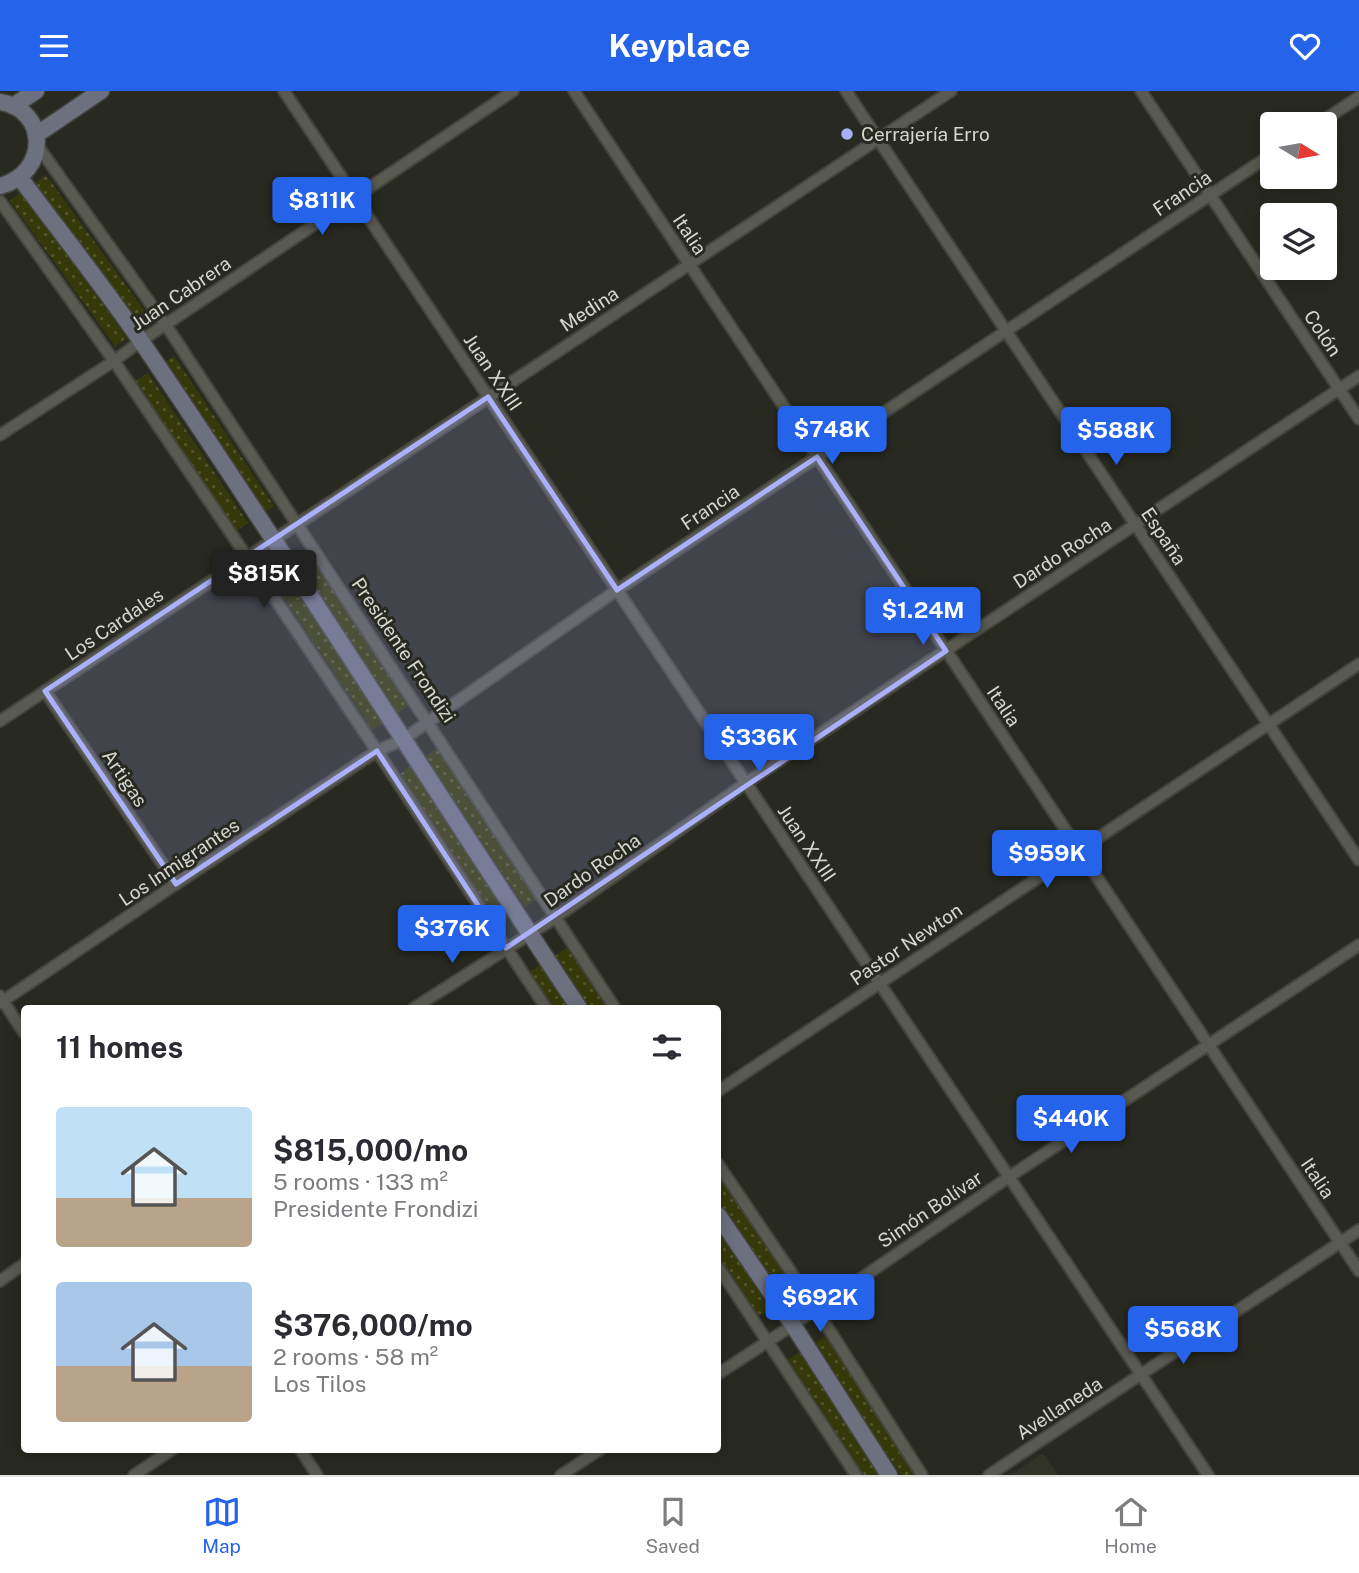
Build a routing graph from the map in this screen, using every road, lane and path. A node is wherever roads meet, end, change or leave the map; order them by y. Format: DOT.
graph roads {
  1 [pos="36,91"];
  2 [pos="101,91"];
  3 [pos="284,91"];
  4 [pos="513,91"];
  5 [pos="574,91"];
  6 [pos="846,91"];
  7 [pos="951,91"];
  8 [pos="1141,91"];
  9 [pos="1359,97"];
  10 [pos="4,102"];
  11 [pos="1336,112"];
  12 [pos="878,139"];
  13 [pos="36,140"];
  14 [pos="1260,162"];
  15 [pos="20,178"];
  16 [pos="0,186"];
  17 [pos="1210,195"];
  18 [pos="355,196"];
  19 [pos="0,201"];
  20 [pos="689,264"];
  21 [pos="166,324"];
  22 [pos="1007,332"];
  23 [pos="141,341"];
  24 [pos="114,361"];
  25 [pos="1359,376"];
  26 [pos="1339,389"];
  27 [pos="488,397"];
  28 [pos="1359,419"];
  29 [pos="0,435"];
  30 [pos="817,457"];
  31 [pos="296,524"];
  32 [pos="1136,525"];
  33 [pos="274,539"];
  34 [pos="247,557"];
  35 [pos="617,590"];
  36 [pos="946,651"];
  37 [pos="1359,664"];
  38 [pos="45,691"];
  39 [pos="0,721"];
  40 [pos="427,722"];
  41 [pos="1269,725"];
  42 [pos="402,740"];
  43 [pos="377,751"];
  44 [pos="746,783"];
  45 [pos="1079,850"];
  46 [pos="1359,860"];
  47 [pos="176,884"];
  48 [pos="555,918"];
  49 [pos="529,933"];
  50 [pos="1359,945"];
  51 [pos="506,948"];
  52 [pos="879,982"];
  53 [pos="1,1000"];
  54 [pos="419,1005"];
  55 [pos="544,1005"];
  56 [pos="577,1005"];
  57 [pos="613,1005"];
  58 [pos="21,1029"];
  59 [pos="1208,1045"];
  60 [pos="721,1089"];
  61 [pos="721,1168"];
  62 [pos="1009,1177"];
  63 [pos="721,1219"];
  64 [pos="1359,1230"];
  65 [pos="1340,1243"];
  66 [pos="21,1266"];
  67 [pos="1359,1271"];
  68 [pos="721,1272"];
  69 [pos="0,1281"];
  70 [pos="816,1310"];
  71 [pos="793,1325"];
  72 [pos="767,1342"];
  73 [pos="721,1372"];
  74 [pos="1141,1374"];
  75 [pos="167,1453"];
  76 [pos="303,1453"];
  77 [pos="595,1453"];
  78 [pos="134,1475"];
  79 [pos="317,1475"];
  80 [pos="561,1475"];
  81 [pos="856,1475"];
  82 [pos="890,1475"];
  83 [pos="922,1475"];
  84 [pos="989,1475"];
  85 [pos="1208,1475"];
  1 -- 10 [label="main road"];
  2 -- 13 [label="main road"];
  3 -- 18 [label="street, Juan XXIII"];
  4 -- 18 [label="street, Juan Cabrera"];
  5 -- 20 [label="street, Italia"];
  6 -- 12 [label="street, España"];
  7 -- 12 [label="street, Medina"];
  8 -- 17 [label="street, Colón"];
  9 -- 11 [label="street"];
  10 -- 13 [label="main road"];
  12 -- 20 [label="street, Medina"];
  12 -- 22 [label="street, España"];
  13 -- 15 [label="main road"];
  13 -- 21 [label="street, Presidente Frondizi"];
  14 -- 17 [label="street, Francia"];
  15 -- 16 [label="main road"];
  15 -- 23 [label="main road"];
  17 -- 22 [label="street, Francia"];
  17 -- 26 [label="street, Colón"];
  18 -- 21 [label="street, Juan Cabrera"];
  18 -- 27 [label="street, Juan XXIII"];
  19 -- 24 [label="street"];
  20 -- 27 [label="street, Medina"];
  20 -- 30 [label="street, Italia"];
  21 -- 23 [label="street, Juan Cabrera"];
  21 -- 31 [label="street, Presidente Frondizi"];
  22 -- 30 [label="street, Francia"];
  22 -- 32 [label="street, España"];
  23 -- 24 [label="street, Juan Cabrera"];
  23 -- 33 [label="main road"];
  24 -- 29 [label="street, Juan Cabrera"];
  24 -- 34 [label="street"];
  25 -- 26 [label="street, Dardo Rocha"];
  26 -- 28 [label="street, Colón"];
  26 -- 32 [label="street, Dardo Rocha"];
  27 -- 31 [label="street, Medina"];
  27 -- 35 [label="street, Juan XXIII"];
  30 -- 35 [label="street, Francia"];
  30 -- 36 [label="street, Italia"];
  31 -- 33 [label="street, Medina"];
  31 -- 40 [label="street, Presidente Frondizi"];
  32 -- 36 [label="street, Dardo Rocha"];
  32 -- 41 [label="street, España"];
  33 -- 34 [label="street, Medina"];
  33 -- 42 [label="main road"];
  34 -- 38 [label="street, Los Cardales"];
  34 -- 43 [label="street"];
  35 -- 40 [label="street, Francia"];
  35 -- 44 [label="street, Juan XXIII"];
  36 -- 44 [label="street, Dardo Rocha"];
  36 -- 45 [label="street, Italia"];
  37 -- 41 [label="street, Pastor Newton"];
  38 -- 39 [label="street, Los Cardales"];
  38 -- 47 [label="street, Artigas"];
  40 -- 42 [label="street, Francia"];
  40 -- 48 [label="street, Presidente Frondizi"];
  41 -- 45 [label="street, Pastor Newton"];
  41 -- 46 [label="street, España"];
  42 -- 43 [label="street, Francia"];
  42 -- 49 [label="main road"];
  43 -- 47 [label="street, Los Inmigrantes"];
  43 -- 51 [label="street"];
  44 -- 48 [label="street, Dardo Rocha"];
  44 -- 52 [label="street, Juan XXIII"];
  45 -- 52 [label="street, Pastor Newton"];
  45 -- 59 [label="street, Italia"];
  47 -- 53 [label="street, Los Inmigrantes"];
  48 -- 49 [label="street, Dardo Rocha"];
  48 -- 57 [label="street, Presidente Frondizi"];
  49 -- 51 [label="street, Dardo Rocha"];
  49 -- 56 [label="main road"];
  50 -- 59 [label="street, Simón Bolívar"];
  51 -- 54 [label="street, Dardo Rocha"];
  51 -- 55 [label="street"];
  52 -- 60 [label="street, Pastor Newton"];
  52 -- 62 [label="street, Juan XXIII"];
  53 -- 58 [label="street"];
  59 -- 62 [label="street, Simón Bolívar"];
  59 -- 65 [label="street, Italia"];
  61 -- 70 [label="street"];
  62 -- 70 [label="street, Simón Bolívar"];
  62 -- 74 [label="street, Juan XXIII"];
  63 -- 71 [label="main road"];
  64 -- 65 [label="street, Avellaneda"];
  65 -- 67 [label="street, Italia"];
  65 -- 74 [label="street, Avellaneda"];
  66 -- 69 [label="street"];
  68 -- 72 [label="street"];
  70 -- 71 [label="street, Simón Bolívar"];
  70 -- 83 [label="street"];
  71 -- 72 [label="street, Simón Bolívar"];
  71 -- 82 [label="main road"];
  72 -- 73 [label="street, Simón Bolívar"];
  72 -- 81 [label="street"];
  74 -- 84 [label="street, Avellaneda"];
  74 -- 85 [label="street, Juan XXIII"];
  75 -- 78 [label="street"];
  76 -- 79 [label="street"];
  77 -- 80 [label="street"];
}
